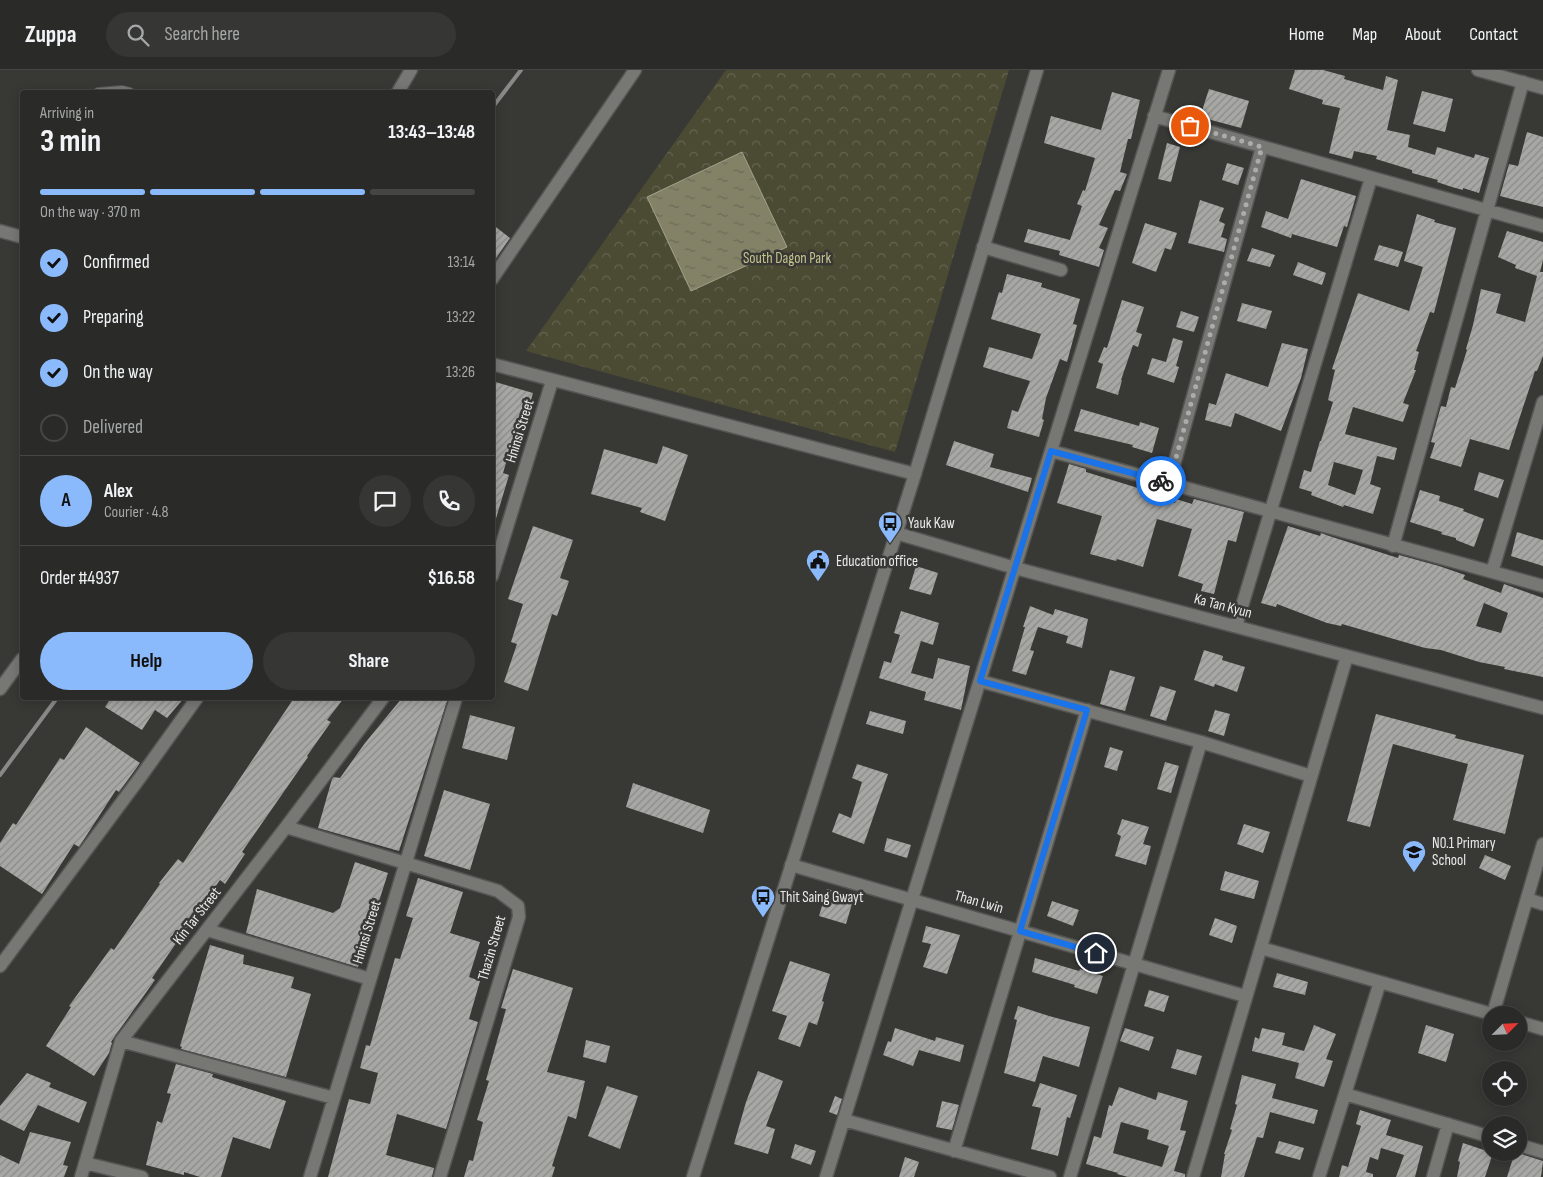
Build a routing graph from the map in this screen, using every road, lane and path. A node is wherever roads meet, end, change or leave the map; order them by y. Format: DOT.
graph roads {
  1 [pos="411,70"];
  2 [pos="635,70"];
  3 [pos="1037,70"];
  4 [pos="1169,70"];
  5 [pos="1478,70"];
  6 [pos="1523,82"];
  7 [pos="1543,88"];
  8 [pos="399,90"];
  9 [pos="1154,116"];
  10 [pos="1262,147"];
  11 [pos="1371,178"];
  12 [pos="1487,210"];
  13 [pos="1543,226"];
  14 [pos="0,231"];
  15 [pos="20,236"];
  16 [pos="983,247"];
  17 [pos="1061,270"];
  18 [pos="495,275"];
  19 [pos="495,365"];
  20 [pos="552,381"];
  21 [pos="1543,402"];
  22 [pos="1051,451"];
  23 [pos="915,474"];
  24 [pos="1169,483"];
  25 [pos="1271,512"];
  26 [pos="896,534"];
  27 [pos="1394,546"];
  28 [pos="495,566"];
  29 [pos="1015,568"];
  30 [pos="1492,572"];
  31 [pos="1543,586"];
  32 [pos="1236,626"];
  33 [pos="1347,656"];
  34 [pos="20,662"];
  35 [pos="980,681"];
  36 [pos="0,689"];
  37 [pos="196,700"];
  38 [pos="382,700"];
  39 [pos="455,700"];
  40 [pos="1543,708"];
  41 [pos="1087,710"];
  42 [pos="1201,742"];
  43 [pos="1311,776"];
  44 [pos="286,828"];
  45 [pos="1543,844"];
  46 [pos="405,863"];
  47 [pos="791,865"];
  48 [pos="1527,899"];
  49 [pos="912,900"];
  50 [pos="1543,904"];
  51 [pos="207,930"];
  52 [pos="1020,931"];
  53 [pos="1261,948"];
  54 [pos="1134,964"];
  55 [pos="0,966"];
  56 [pos="370,979"];
  57 [pos="1380,982"];
  58 [pos="1245,996"];
  59 [pos="1497,1006"];
  60 [pos="1482,1012"];
  61 [pos="1528,1025"];
  62 [pos="1543,1029"];
  63 [pos="122,1041"];
  64 [pos="1345,1094"];
  65 [pos="334,1098"];
  66 [pos="844,1120"];
  67 [pos="1448,1124"];
  68 [pos="1482,1134"];
  69 [pos="1527,1147"];
  70 [pos="954,1151"];
  71 [pos="1543,1152"];
  72 [pos="85,1163"];
  73 [pos="81,1177"];
  74 [pos="142,1177"];
  75 [pos="310,1177"];
  76 [pos="440,1177"];
  77 [pos="693,1177"];
  78 [pos="826,1177"];
  79 [pos="1050,1177"];
  80 [pos="1070,1177"];
  81 [pos="1193,1177"];
  82 [pos="1319,1177"];
  83 [pos="1433,1177"];
  1 -- 8 [label="street"];
  2 -- 18 [label="street"];
  3 -- 16 [label="street"];
  4 -- 9 [label="street"];
  5 -- 6 [label="street"];
  6 -- 7 [label="street"];
  6 -- 12 [label="street"];
  9 -- 10 [label="street"];
  9 -- 22 [label="street"];
  10 -- 11 [label="street"];
  10 -- 24 [label="street"];
  11 -- 12 [label="street"];
  11 -- 25 [label="street"];
  12 -- 13 [label="street"];
  12 -- 27 [label="street"];
  14 -- 15 [label="street"];
  16 -- 17 [label="street"];
  16 -- 23 [label="street"];
  19 -- 20 [label="street"];
  20 -- 23 [label="street"];
  20 -- 28 [label="street, Hninsi Street"];
  21 -- 30 [label="street"];
  22 -- 24 [label="street"];
  22 -- 29 [label="street"];
  23 -- 26 [label="street"];
  24 -- 25 [label="street"];
  25 -- 27 [label="street"];
  25 -- 32 [label="street"];
  26 -- 29 [label="street, Ka Tan Kyun"];
  26 -- 47 [label="street"];
  27 -- 30 [label="street"];
  29 -- 32 [label="street, Ka Tan Kyun"];
  29 -- 35 [label="street"];
  30 -- 31 [label="street"];
  32 -- 33 [label="street, Ka Tan Kyun"];
  33 -- 40 [label="street, Ka Tan Kyun"];
  33 -- 43 [label="street"];
  34 -- 36 [label="street"];
  35 -- 41 [label="street"];
  35 -- 49 [label="street"];
  37 -- 55 [label="street"];
  38 -- 44 [label="street, Kin Tar Street"];
  39 -- 46 [label="street, Hninsi Street"];
  41 -- 42 [label="street"];
  41 -- 52 [label="street"];
  42 -- 43 [label="street"];
  42 -- 54 [label="street"];
  43 -- 53 [label="street"];
  44 -- 46 [label="street, Thazin Street"];
  44 -- 51 [label="street, Kin Tar Street"];
  45 -- 48 [label="street"];
  46 -- 56 [label="street, Hninsi Street"];
  46 -- 76 [label="street, Thazin Street"];
  47 -- 49 [label="street, Than Lwin"];
  47 -- 77 [label="street"];
  48 -- 50 [label="street"];
  48 -- 59 [label="street"];
  49 -- 52 [label="street, Than Lwin"];
  49 -- 66 [label="street"];
  51 -- 56 [label="street"];
  51 -- 63 [label="street, Kin Tar Street"];
  52 -- 54 [label="street, Than Lwin"];
  52 -- 70 [label="street"];
  53 -- 57 [label="street"];
  53 -- 58 [label="street"];
  54 -- 58 [label="street, Than Lwin"];
  54 -- 80 [label="street"];
  56 -- 65 [label="street, Hninsi Street"];
  57 -- 60 [label="street"];
  57 -- 64 [label="street"];
  58 -- 81 [label="street"];
  61 -- 62 [label="street"];
  63 -- 65 [label="street"];
  63 -- 72 [label="street, Kin Tar Street"];
  64 -- 67 [label="street"];
  64 -- 82 [label="street"];
  65 -- 75 [label="street, Hninsi Street"];
  66 -- 70 [label="street"];
  66 -- 78 [label="street"];
  67 -- 68 [label="street"];
  67 -- 83 [label="street"];
  69 -- 71 [label="street"];
  70 -- 79 [label="street"];
  72 -- 73 [label="street, Kin Tar Street"];
  72 -- 74 [label="street"];
}
